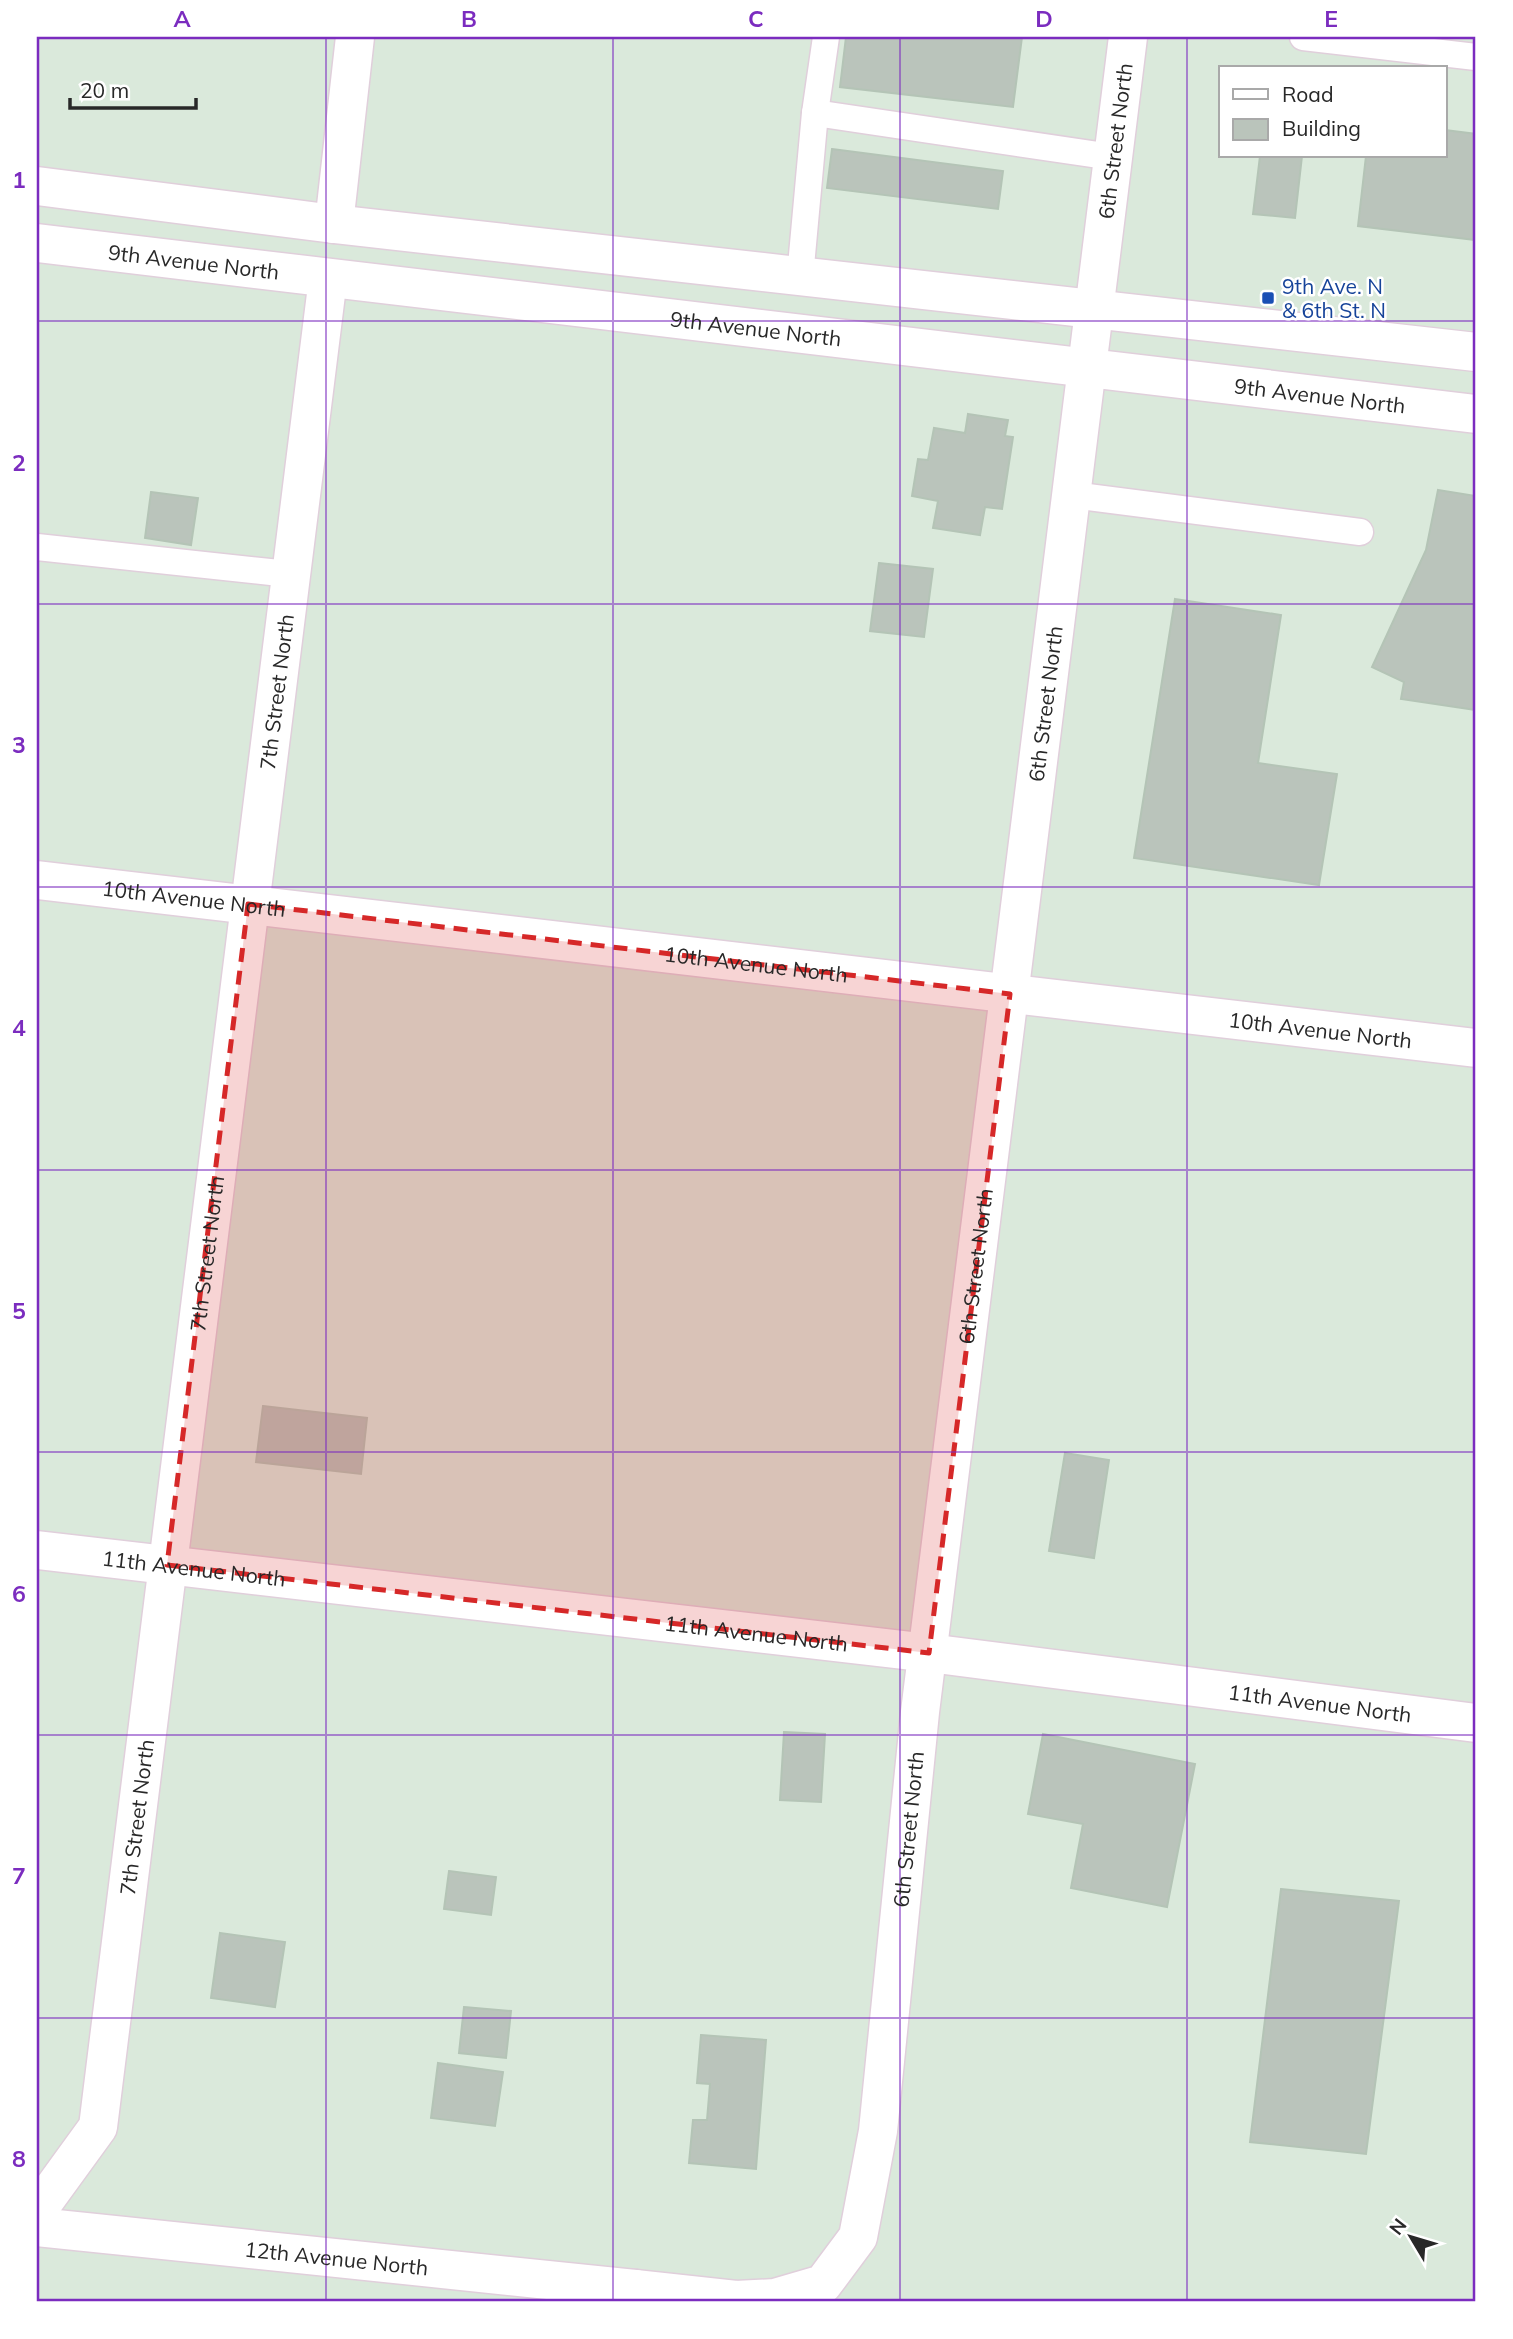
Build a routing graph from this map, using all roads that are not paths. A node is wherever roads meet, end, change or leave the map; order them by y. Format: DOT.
graph roads {
  1 [pos="355,37"];
  2 [pos="826,37"];
  3 [pos="1128,37"];
  4 [pos="1303,37"];
  5 [pos="1476,57"];
  6 [pos="815,113"];
  7 [pos="1112,157"];
  8 [pos="37,186"];
  9 [pos="334,224"];
  10 [pos="37,243"];
  11 [pos="800,276"];
  12 [pos="328,278"];
  13 [pos="1093,310"];
  14 [pos="1476,352"];
  15 [pos="1085,369"];
  16 [pos="1476,414"];
  17 [pos="1072,495"];
  18 [pos="1360,532"];
  19 [pos="37,547"];
  20 [pos="289,574"];
  21 [pos="37,880"];
  22 [pos="248,904"];
  23 [pos="1010,994"];
  24 [pos="1476,1048"];
  25 [pos="37,1550"];
  26 [pos="167,1565"];
  27 [pos="929,1653"];
  28 [pos="1476,1723"];
  29 [pos="37,2211"];
  30 [pos="37,2227"];
  31 [pos="633,2296"];
  1 -- 9 [label="street"];
  2 -- 6 [label="lane"];
  3 -- 7 [label="street, 6th Street North"];
  4 -- 5 [label="lane"];
  6 -- 7 [label="lane"];
  6 -- 11 [label="lane"];
  7 -- 13 [label="street, 6th Street North"];
  8 -- 9 [label="street"];
  9 -- 11 [label="street"];
  10 -- 12 [label="street, 9th Avenue North"];
  11 -- 13 [label="street"];
  12 -- 15 [label="street, 9th Avenue North"];
  12 -- 20 [label="street, 7th Street North"];
  13 -- 14 [label="street"];
  13 -- 15 [label="street, 6th Street North"];
  15 -- 16 [label="street, 9th Avenue North"];
  15 -- 17 [label="street, 6th Street North"];
  17 -- 18 [label="lane"];
  17 -- 23 [label="street, 6th Street North"];
  19 -- 20 [label="lane"];
  20 -- 22 [label="street, 7th Street North"];
  21 -- 22 [label="street, 10th Avenue North"];
  22 -- 23 [label="street, 10th Avenue North"];
  22 -- 26 [label="street, 7th Street North"];
  23 -- 24 [label="street, 10th Avenue North"];
  23 -- 27 [label="street, 6th Street North"];
  25 -- 26 [label="street, 11th Avenue North"];
  26 -- 27 [label="street, 11th Avenue North"];
  26 -- 29 [label="street, 7th Street North"];
  27 -- 28 [label="street, 11th Avenue North"];
  27 -- 31 [label="street, 6th Street North"];
  30 -- 31 [label="street, 12th Avenue North"];
}
